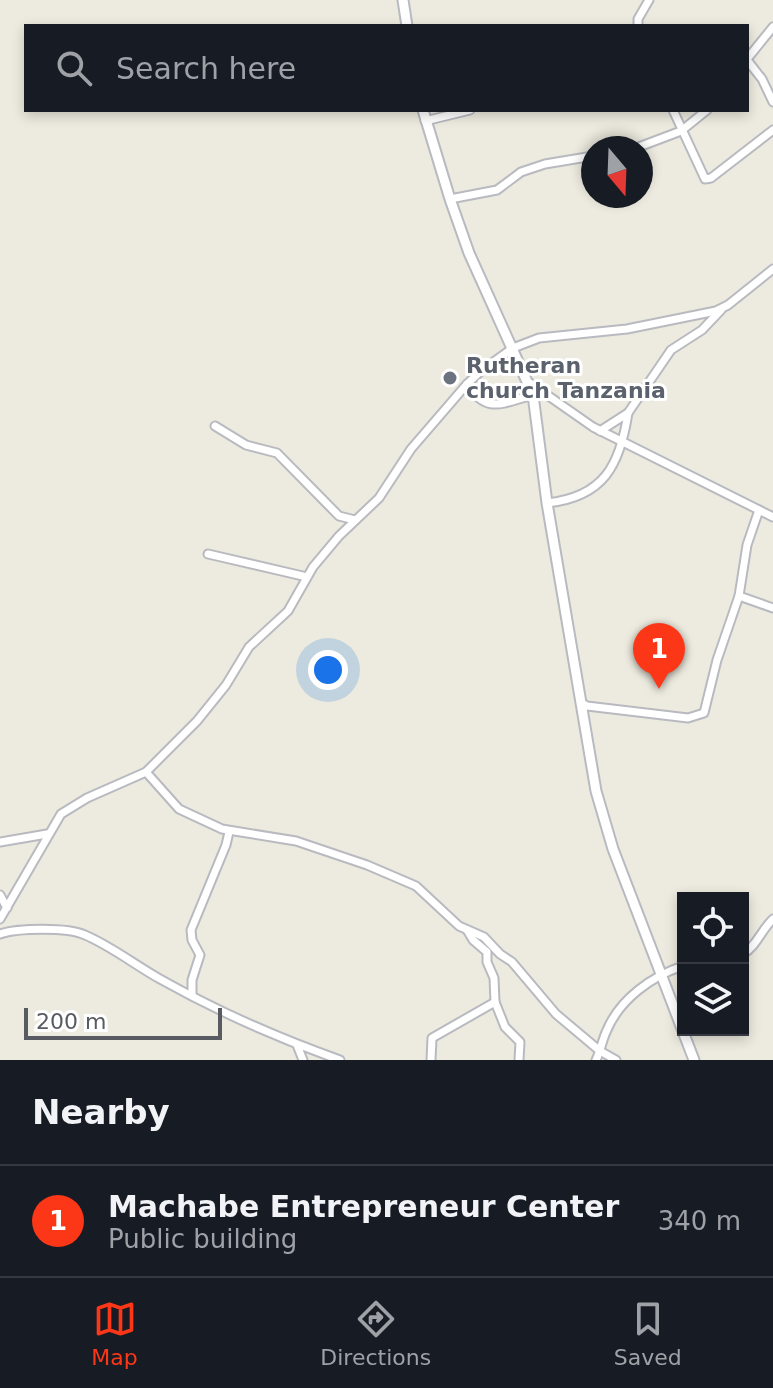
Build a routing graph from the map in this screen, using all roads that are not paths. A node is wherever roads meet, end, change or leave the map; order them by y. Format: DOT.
graph roads {
  1 [pos="403,0"];
  2 [pos="649,0"];
  3 [pos="407,24"];
  4 [pos="638,24"];
  5 [pos="773,27"];
  6 [pos="749,57"];
  7 [pos="749,62"];
  8 [pos="773,102"];
  9 [pos="452,112"];
  10 [pos="674,112"];
  11 [pos="705,112"];
  12 [pos="424,115"];
  13 [pos="773,130"];
  14 [pos="681,131"];
  15 [pos="653,142"];
  16 [pos="581,158"];
  17 [pos="450,199"];
  18 [pos="773,269"];
  19 [pos="723,308"];
  20 [pos="513,348"];
  21 [pos="530,383"];
  22 [pos="467,384"];
  23 [pos="533,395"];
  24 [pos="628,413"];
  25 [pos="215,426"];
  26 [pos="600,431"];
  27 [pos="624,443"];
  28 [pos="547,503"];
  29 [pos="759,510"];
  30 [pos="773,517"];
  31 [pos="355,520"];
  32 [pos="208,554"];
  33 [pos="307,577"];
  34 [pos="739,596"];
  35 [pos="773,608"];
  36 [pos="580,702"];
  37 [pos="146,772"];
  38 [pos="229,832"];
  39 [pos="47,834"];
  40 [pos="0,842"];
  41 [pos="0,895"];
  42 [pos="7,908"];
  43 [pos="0,919"];
  44 [pos="773,919"];
  45 [pos="467,930"];
  46 [pos="0,934"];
  47 [pos="749,950"];
  48 [pos="677,968"];
  49 [pos="660,974"];
  50 [pos="192,994"];
  51 [pos="495,1002"];
  52 [pos="297,1045"];
  53 [pos="600,1051"];
  54 [pos="303,1060"];
  55 [pos="340,1060"];
  56 [pos="431,1060"];
  57 [pos="519,1060"];
  58 [pos="596,1060"];
  59 [pos="616,1060"];
  60 [pos="694,1060"];
  1 -- 3 [label="street"];
  2 -- 4 [label="street"];
  5 -- 6 [label="street"];
  7 -- 8 [label="street"];
  9 -- 12 [label="street"];
  10 -- 14 [label="street"];
  11 -- 14 [label="street"];
  12 -- 17 [label="street"];
  13 -- 14 [label="street"];
  14 -- 15 [label="street"];
  16 -- 17 [label="street"];
  17 -- 20 [label="street"];
  18 -- 19 [label="street"];
  19 -- 20 [label="street"];
  19 -- 24 [label="street"];
  20 -- 21 [label="street"];
  20 -- 22 [label="street"];
  21 -- 23 [label="street"];
  21 -- 26 [label="street"];
  22 -- 23 [label="street"];
  22 -- 31 [label="street"];
  23 -- 28 [label="street"];
  24 -- 26 [label="street"];
  24 -- 27 [label="street"];
  25 -- 31 [label="street"];
  26 -- 27 [label="street"];
  27 -- 28 [label="street"];
  27 -- 29 [label="street"];
  28 -- 36 [label="street"];
  29 -- 30 [label="street"];
  29 -- 34 [label="street"];
  31 -- 33 [label="street"];
  32 -- 33 [label="street"];
  33 -- 37 [label="street"];
  34 -- 35 [label="street"];
  34 -- 36 [label="street"];
  36 -- 49 [label="street"];
  37 -- 38 [label="street"];
  37 -- 39 [label="street"];
  38 -- 45 [label="street"];
  38 -- 50 [label="street"];
  39 -- 40 [label="street"];
  39 -- 42 [label="street"];
  41 -- 42 [label="street"];
  42 -- 43 [label="street"];
  44 -- 47 [label="street"];
  45 -- 51 [label="street"];
  45 -- 53 [label="street"];
  46 -- 50 [label="street"];
  48 -- 49 [label="street"];
  49 -- 53 [label="street"];
  49 -- 60 [label="street"];
  50 -- 52 [label="street"];
  51 -- 56 [label="street"];
  51 -- 57 [label="street"];
  52 -- 54 [label="street"];
  52 -- 55 [label="street"];
  53 -- 58 [label="street"];
  53 -- 59 [label="street"];
}
